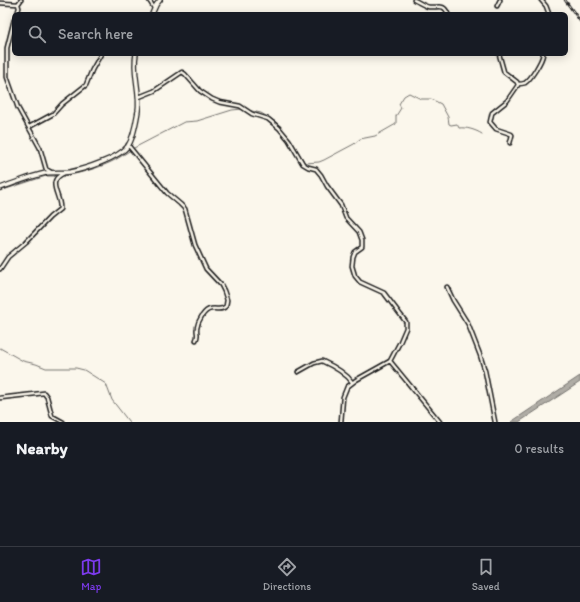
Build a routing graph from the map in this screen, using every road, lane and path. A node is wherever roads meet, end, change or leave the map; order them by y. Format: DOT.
graph roads {
  1 [pos="20,0"];
  2 [pos="150,0"];
  3 [pos="160,0"];
  4 [pos="414,0"];
  5 [pos="500,0"];
  6 [pos="541,0"];
  7 [pos="0,3"];
  8 [pos="18,4"];
  9 [pos="497,6"];
  10 [pos="154,8"];
  11 [pos="18,12"];
  12 [pos="153,12"];
  13 [pos="447,12"];
  14 [pos="548,12"];
  15 [pos="12,28"];
  16 [pos="100,56"];
  17 [pos="136,56"];
  18 [pos="500,56"];
  19 [pos="543,56"];
  20 [pos="518,84"];
  21 [pos="139,98"];
  22 [pos="29,127"];
  23 [pos="510,143"];
  24 [pos="128,145"];
  25 [pos="65,172"];
  26 [pos="54,173"];
  27 [pos="0,188"];
  28 [pos="0,269"];
  29 [pos="447,287"];
  30 [pos="196,340"];
  31 [pos="390,361"];
  32 [pos="298,372"];
  33 [pos="352,382"];
  34 [pos="0,398"];
  35 [pos="63,422"];
  36 [pos="342,422"];
  37 [pos="440,422"];
  38 [pos="495,422"];
  1 -- 8 [label="street"];
  2 -- 10 [label="street"];
  3 -- 10 [label="street"];
  4 -- 13 [label="street"];
  5 -- 9 [label="street"];
  6 -- 14 [label="street"];
  7 -- 8 [label="street"];
  8 -- 11 [label="street"];
  10 -- 12 [label="street"];
  15 -- 22 [label="street"];
  16 -- 22 [label="street"];
  17 -- 21 [label="street"];
  18 -- 20 [label="street"];
  19 -- 20 [label="street"];
  20 -- 23 [label="street"];
  21 -- 24 [label="street"];
  21 -- 31 [label="street"];
  22 -- 26 [label="street"];
  24 -- 25 [label="street"];
  24 -- 30 [label="street"];
  25 -- 26 [label="street"];
  25 -- 28 [label="street"];
  26 -- 27 [label="street"];
  29 -- 38 [label="street"];
  31 -- 33 [label="street"];
  31 -- 37 [label="street"];
  32 -- 33 [label="street"];
  33 -- 36 [label="street"];
  34 -- 35 [label="street"];
}
